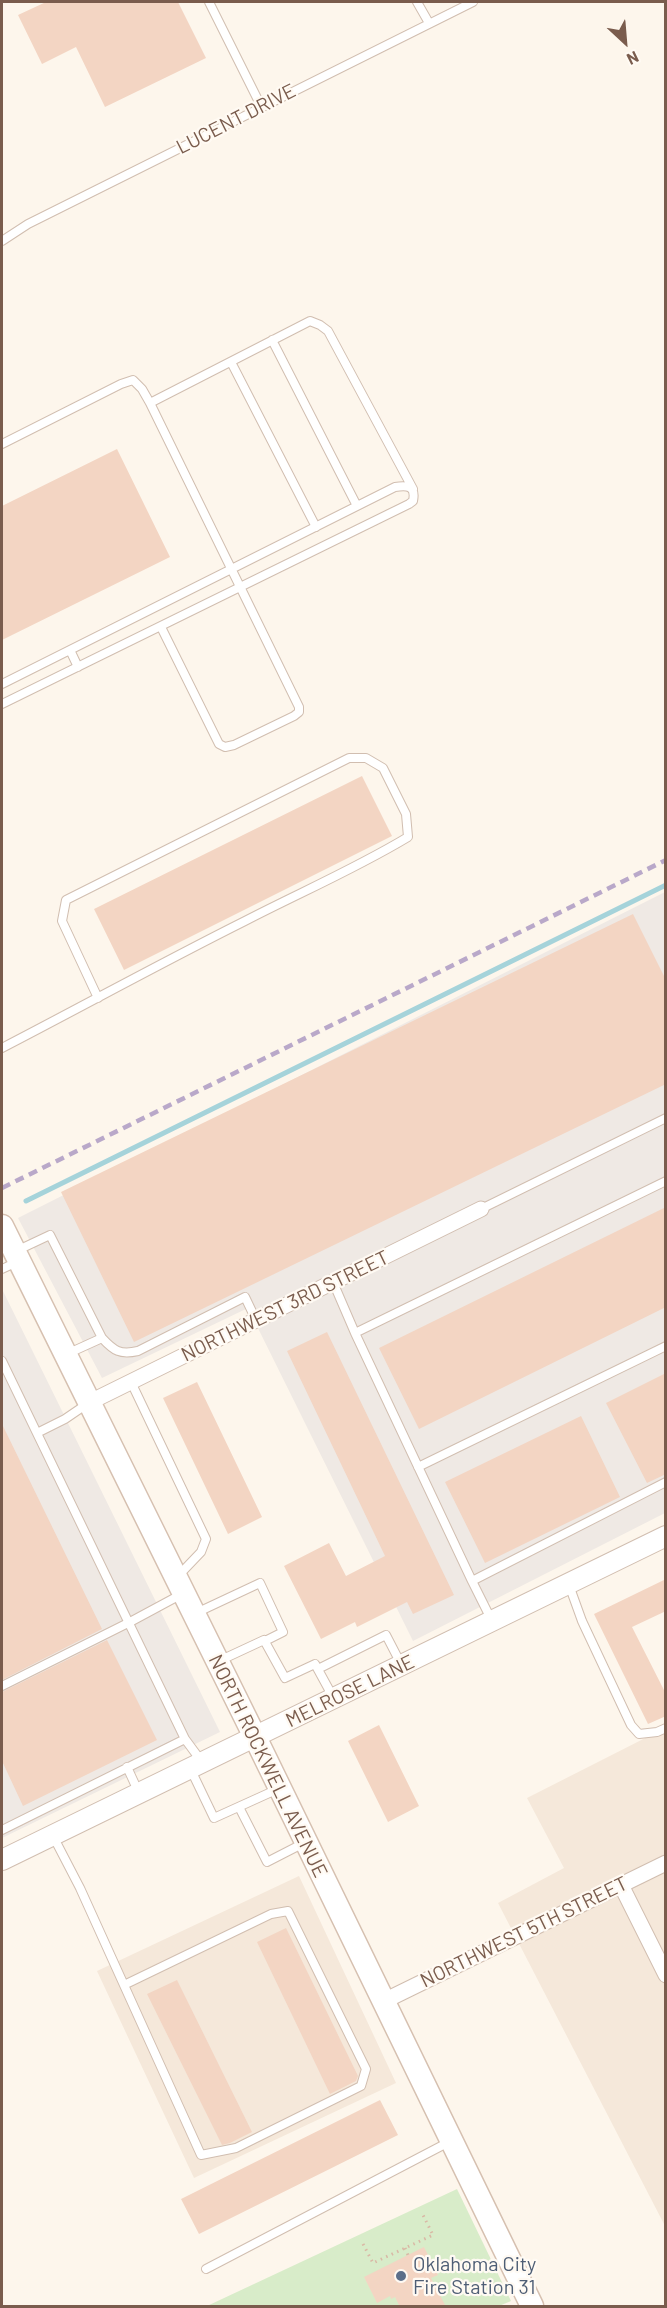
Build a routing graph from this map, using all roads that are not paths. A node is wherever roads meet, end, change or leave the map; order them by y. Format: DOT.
graph roads {
  1 [pos="208,2"];
  2 [pos="417,2"];
  3 [pos="473,2"];
  4 [pos="429,23"];
  5 [pos="261,106"];
  6 [pos="2,241"];
  7 [pos="272,340"];
  8 [pos="231,362"];
  9 [pos="150,403"];
  10 [pos="2,444"];
  11 [pos="413,489"];
  12 [pos="357,506"];
  13 [pos="316,526"];
  14 [pos="231,569"];
  15 [pos="239,587"];
  16 [pos="161,627"];
  17 [pos="70,650"];
  18 [pos="78,667"];
  19 [pos="2,684"];
  20 [pos="2,704"];
  21 [pos="98,998"];
  22 [pos="2,1048"];
  23 [pos="666,1118"];
  24 [pos="666,1181"];
  25 [pos="481,1209"];
  26 [pos="2,1226"];
  27 [pos="11,1261"];
  28 [pos="333,1282"];
  29 [pos="256,1320"];
  30 [pos="355,1333"];
  31 [pos="102,1338"];
  32 [pos="666,1346"];
  33 [pos="65,1355"];
  34 [pos="2,1362"];
  35 [pos="131,1382"];
  36 [pos="88,1403"];
  37 [pos="37,1433"];
  38 [pos="418,1467"];
  39 [pos="666,1482"];
  40 [pos="666,1536"];
  41 [pos="472,1581"];
  42 [pos="568,1584"];
  43 [pos="179,1586"];
  44 [pos="193,1614"];
  45 [pos="492,1622"];
  46 [pos="130,1623"];
  47 [pos="265,1641"];
  48 [pos="217,1661"];
  49 [pos="402,1666"];
  50 [pos="318,1669"];
  51 [pos="2,1686"];
  52 [pos="334,1699"];
  53 [pos="666,1728"];
  54 [pos="255,1737"];
  55 [pos="185,1739"];
  56 [pos="196,1765"];
  57 [pos="127,1767"];
  58 [pos="279,1788"];
  59 [pos="139,1793"];
  60 [pos="239,1807"];
  61 [pos="2,1830"];
  62 [pos="53,1835"];
  63 [pos="306,1842"];
  64 [pos="2,1860"];
  65 [pos="666,1863"];
  66 [pos="621,1885"];
  67 [pos="666,1976"];
  68 [pos="123,1985"];
  69 [pos="382,2001"];
  70 [pos="450,2141"];
  71 [pos="206,2269"];
  72 [pos="531,2307"];
  1 -- 5 [label="lane"];
  2 -- 4 [label="lane"];
  3 -- 4 [label="lane, LUCENT DRIVE"];
  4 -- 5 [label="lane, LUCENT DRIVE"];
  5 -- 6 [label="lane, LUCENT DRIVE"];
  7 -- 8 [label="lane"];
  7 -- 11 [label="lane"];
  7 -- 12 [label="lane"];
  8 -- 9 [label="lane"];
  8 -- 13 [label="lane"];
  9 -- 10 [label="lane"];
  9 -- 14 [label="lane"];
  11 -- 12 [label="lane"];
  11 -- 15 [label="lane"];
  12 -- 13 [label="lane"];
  13 -- 14 [label="lane"];
  14 -- 15 [label="lane"];
  14 -- 17 [label="lane"];
  15 -- 16 [label="lane"];
  15 -- 16 [label="lane"];
  16 -- 18 [label="lane"];
  17 -- 18 [label="lane"];
  17 -- 19 [label="lane"];
  18 -- 20 [label="lane"];
  21 -- 21 [label="lane"];
  21 -- 22 [label="lane"];
  23 -- 25 [label="lane"];
  24 -- 30 [label="lane"];
  25 -- 28 [label="street, NORTHWEST 3RD STREET"];
  26 -- 27 [label="main road, NORTH ROCKWELL AVENUE"];
  27 -- 31 [label="lane"];
  27 -- 33 [label="main road, NORTH ROCKWELL AVENUE"];
  28 -- 29 [label="street, NORTHWEST 3RD STREET"];
  28 -- 30 [label="lane"];
  29 -- 31 [label="lane"];
  29 -- 35 [label="street, NORTHWEST 3RD STREET"];
  30 -- 38 [label="lane"];
  31 -- 33 [label="lane"];
  32 -- 38 [label="lane"];
  33 -- 36 [label="main road, NORTH ROCKWELL AVENUE"];
  34 -- 37 [label="lane"];
  35 -- 36 [label="street, NORTHWEST 3RD STREET"];
  35 -- 43 [label="lane"];
  36 -- 37 [label="lane"];
  36 -- 43 [label="main road, NORTH ROCKWELL AVENUE"];
  37 -- 46 [label="lane"];
  38 -- 41 [label="lane"];
  39 -- 41 [label="lane"];
  40 -- 42 [label="street, MELROSE LANE"];
  41 -- 45 [label="lane"];
  42 -- 45 [label="street, MELROSE LANE"];
  42 -- 53 [label="lane"];
  43 -- 44 [label="main road, NORTH ROCKWELL AVENUE"];
  43 -- 46 [label="lane"];
  44 -- 47 [label="lane"];
  44 -- 48 [label="main road, NORTH ROCKWELL AVENUE"];
  45 -- 49 [label="street, MELROSE LANE"];
  46 -- 51 [label="lane"];
  46 -- 55 [label="lane"];
  47 -- 48 [label="lane"];
  47 -- 50 [label="lane"];
  48 -- 54 [label="main road, NORTH ROCKWELL AVENUE"];
  49 -- 50 [label="lane"];
  49 -- 52 [label="street, MELROSE LANE"];
  50 -- 52 [label="lane"];
  52 -- 54 [label="street, MELROSE LANE"];
  54 -- 56 [label="street, MELROSE LANE"];
  54 -- 58 [label="main road, NORTH ROCKWELL AVENUE"];
  55 -- 56 [label="lane"];
  55 -- 57 [label="lane"];
  56 -- 59 [label="street, MELROSE LANE"];
  56 -- 60 [label="lane"];
  57 -- 59 [label="lane"];
  57 -- 61 [label="lane"];
  58 -- 60 [label="lane"];
  58 -- 63 [label="main road, NORTH ROCKWELL AVENUE"];
  59 -- 62 [label="street, MELROSE LANE"];
  60 -- 63 [label="lane"];
  62 -- 64 [label="street, MELROSE LANE"];
  62 -- 68 [label="lane"];
  63 -- 69 [label="main road, NORTH ROCKWELL AVENUE"];
  65 -- 66 [label="street, NORTHWEST 5TH STREET"];
  66 -- 67 [label="street"];
  66 -- 69 [label="street, NORTHWEST 5TH STREET"];
  68 -- 68 [label="lane"];
  69 -- 70 [label="main road, NORTH ROCKWELL AVENUE"];
  70 -- 71 [label="lane"];
  70 -- 72 [label="main road, NORTH ROCKWELL AVENUE"];
}
